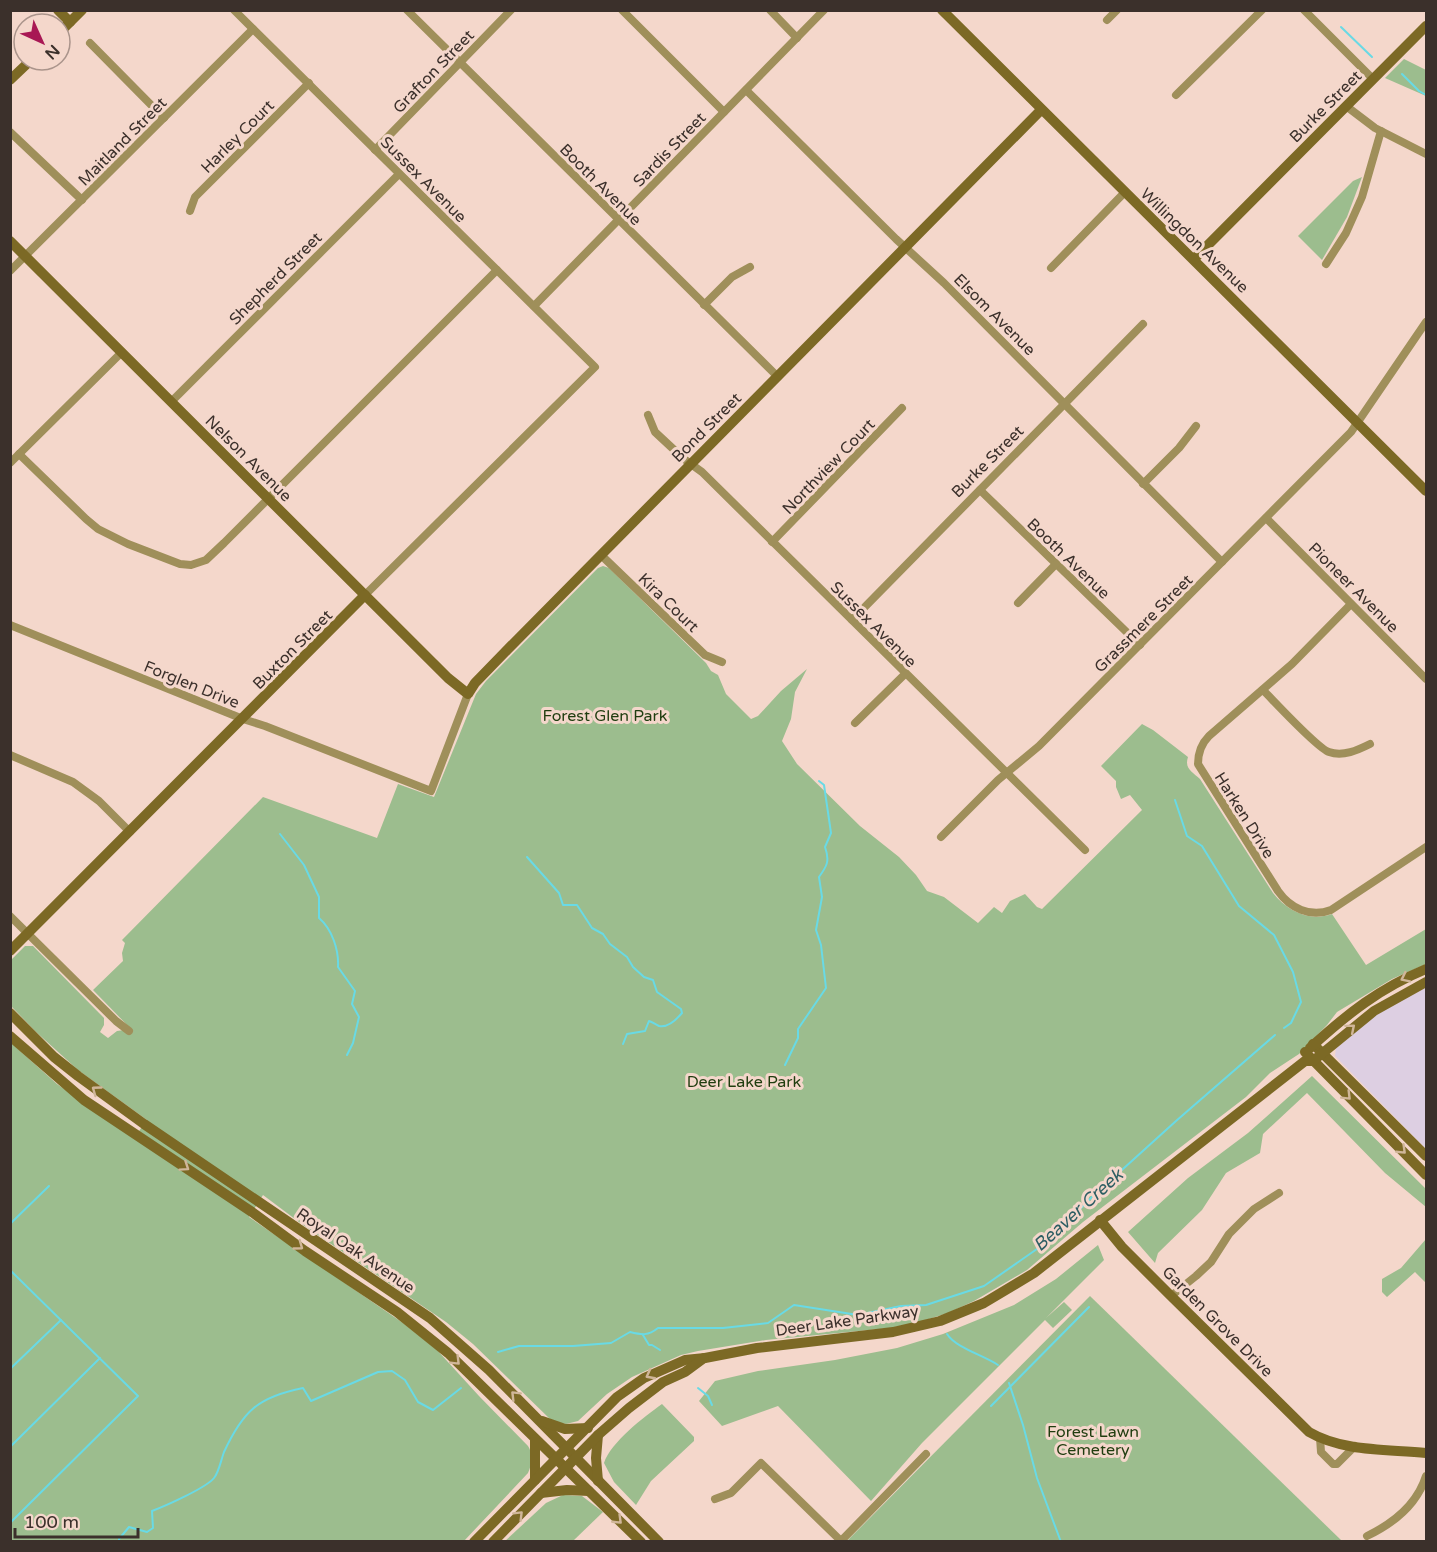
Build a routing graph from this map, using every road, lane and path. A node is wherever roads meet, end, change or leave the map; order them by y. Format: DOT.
graph roads {
  1 [pos="234,10"];
  2 [pos="407,10"];
  3 [pos="511,10"];
  4 [pos="622,10"];
  5 [pos="770,10"];
  6 [pos="824,10"];
  7 [pos="942,10"];
  8 [pos="1117,10"];
  9 [pos="1262,10"];
  10 [pos="1304,10"];
  11 [pos="1107,20"];
  12 [pos="1426,26"];
  13 [pos="253,29"];
  14 [pos="797,38"];
  15 [pos="90,43"];
  16 [pos="459,63"];
  17 [pos="1373,79"];
  18 [pos="309,83"];
  19 [pos="746,90"];
  20 [pos="1176,95"];
  21 [pos="1346,106"];
  22 [pos="1041,110"];
  23 [pos="724,112"];
  24 [pos="164,118"];
  25 [pos="1381,131"];
  26 [pos="10,132"];
  27 [pos="375,150"];
  28 [pos="1426,154"];
  29 [pos="399,174"];
  30 [pos="1125,192"];
  31 [pos="82,200"];
  32 [pos="190,211"];
  33 [pos="618,220"];
  34 [pos="10,241"];
  35 [pos="905,247"];
  36 [pos="26,256"];
  37 [pos="1194,259"];
  38 [pos="1326,264"];
  39 [pos="750,267"];
  40 [pos="1051,268"];
  41 [pos="497,270"];
  42 [pos="10,272"];
  43 [pos="704,305"];
  44 [pos="534,306"];
  45 [pos="1426,322"];
  46 [pos="1143,324"];
  47 [pos="122,352"];
  48 [pos="596,367"];
  49 [pos="778,377"];
  50 [pos="171,402"];
  51 [pos="1065,404"];
  52 [pos="902,408"];
  53 [pos="648,415"];
  54 [pos="1358,422"];
  55 [pos="1196,426"];
  56 [pos="19,454"];
  57 [pos="10,463"];
  58 [pos="691,464"];
  59 [pos="1143,484"];
  60 [pos="980,490"];
  61 [pos="1426,491"];
  62 [pos="268,499"];
  63 [pos="1266,518"];
  64 [pos="772,542"];
  65 [pos="601,555"];
  66 [pos="1222,562"];
  67 [pos="1056,564"];
  68 [pos="365,595"];
  69 [pos="1018,603"];
  70 [pos="1351,604"];
  71 [pos="852,620"];
  72 [pos="10,625"];
  73 [pos="1140,645"];
  74 [pos="722,662"];
  75 [pos="905,674"];
  76 [pos="1425,675"];
  77 [pos="1263,690"];
  78 [pos="468,694"];
  79 [pos="243,719"];
  80 [pos="855,723"];
  81 [pos="1370,744"];
  82 [pos="10,755"];
  83 [pos="1007,774"];
  84 [pos="431,791"];
  85 [pos="130,832"];
  86 [pos="941,837"];
  87 [pos="1426,846"];
  88 [pos="1085,850"];
  89 [pos="10,916"];
  90 [pos="28,934"];
  91 [pos="10,951"];
  92 [pos="1426,969"];
  93 [pos="1426,982"];
  94 [pos="10,1013"];
  95 [pos="129,1031"];
  96 [pos="10,1036"];
  97 [pos="1313,1044"];
  98 [pos="1322,1053"];
  99 [pos="1307,1058"];
  100 [pos="1426,1156"];
  101 [pos="1426,1174"];
  102 [pos="1279,1193"];
  103 [pos="1100,1220"];
  104 [pos="1171,1296"];
  105 [pos="705,1358"];
  106 [pos="540,1421"];
  107 [pos="588,1428"];
  108 [pos="598,1435"];
  109 [pos="1320,1438"];
  110 [pos="535,1439"];
  111 [pos="1355,1446"];
  112 [pos="567,1449"];
  113 [pos="1426,1453"];
  114 [pos="926,1454"];
  115 [pos="576,1458"];
  116 [pos="556,1459"];
  117 [pos="566,1468"];
  118 [pos="1426,1476"];
  119 [pos="535,1480"];
  120 [pos="598,1481"];
  121 [pos="589,1491"];
  122 [pos="541,1494"];
  123 [pos="715,1499"];
  124 [pos="1367,1536"];
  125 [pos="840,1541"];
  126 [pos="474,1542"];
  127 [pos="493,1542"];
  128 [pos="641,1542"];
  129 [pos="659,1542"];
  1 -- 13 [label="street, Sussex Avenue"];
  2 -- 16 [label="street, Booth Avenue"];
  3 -- 16 [label="street, Grafton Street"];
  4 -- 23 [label="street"];
  5 -- 14 [label="street"];
  6 -- 14 [label="street, Sardis Street"];
  7 -- 22 [label="main road, Willingdon Avenue"];
  8 -- 11 [label="street"];
  9 -- 20 [label="street"];
  10 -- 17 [label="street"];
  12 -- 17 [label="main road, Burke Street"];
  13 -- 18 [label="street, Sussex Avenue"];
  13 -- 24 [label="street, Maitland Street"];
  14 -- 19 [label="street, Sardis Street"];
  15 -- 24 [label="street"];
  16 -- 27 [label="street, Grafton Street"];
  16 -- 33 [label="street, Booth Avenue"];
  17 -- 21 [label="main road, Burke Street"];
  18 -- 27 [label="street, Sussex Avenue"];
  18 -- 32 [label="street, Harley Court"];
  19 -- 23 [label="street, Sardis Street"];
  19 -- 35 [label="street, Elsom Avenue"];
  21 -- 25 [label="street"];
  21 -- 37 [label="main road, Burke Street"];
  22 -- 30 [label="main road, Willingdon Avenue"];
  22 -- 35 [label="main road, Bond Street"];
  23 -- 33 [label="street, Sardis Street"];
  24 -- 31 [label="street, Maitland Street"];
  25 -- 28 [label="street"];
  25 -- 38 [label="street"];
  26 -- 31 [label="street"];
  27 -- 29 [label="street, Sussex Avenue"];
  29 -- 41 [label="street, Sussex Avenue"];
  29 -- 50 [label="street, Shepherd Street"];
  30 -- 37 [label="main road, Willingdon Avenue"];
  30 -- 40 [label="street"];
  31 -- 36 [label="street, Maitland Street"];
  33 -- 43 [label="street, Booth Avenue"];
  33 -- 44 [label="street, Sardis Street"];
  34 -- 36 [label="main road, Nelson Avenue"];
  35 -- 49 [label="main road, Bond Street"];
  35 -- 51 [label="street, Elsom Avenue"];
  36 -- 42 [label="street, Maitland Street"];
  36 -- 47 [label="main road, Nelson Avenue"];
  37 -- 54 [label="main road, Willingdon Avenue"];
  39 -- 43 [label="street"];
  41 -- 44 [label="street, Sussex Avenue"];
  41 -- 62 [label="street"];
  43 -- 49 [label="street, Booth Avenue"];
  44 -- 48 [label="street, Sussex Avenue"];
  45 -- 54 [label="street, Grassmere Street"];
  46 -- 51 [label="street, Burke Street"];
  47 -- 50 [label="main road, Nelson Avenue"];
  47 -- 56 [label="street"];
  48 -- 68 [label="street, Buxton Street"];
  49 -- 58 [label="main road, Bond Street"];
  50 -- 62 [label="main road, Nelson Avenue"];
  51 -- 59 [label="street, Elsom Avenue"];
  51 -- 60 [label="street, Burke Street"];
  52 -- 64 [label="street, Northview Court"];
  53 -- 58 [label="street, Sussex Avenue"];
  54 -- 61 [label="main road, Willingdon Avenue"];
  54 -- 63 [label="street, Grassmere Street"];
  55 -- 59 [label="street"];
  56 -- 57 [label="street"];
  56 -- 62 [label="street"];
  58 -- 64 [label="street, Sussex Avenue"];
  58 -- 65 [label="main road, Bond Street"];
  59 -- 66 [label="street, Elsom Avenue"];
  60 -- 67 [label="street, Booth Avenue"];
  60 -- 71 [label="street, Burke Street"];
  62 -- 68 [label="main road, Nelson Avenue"];
  63 -- 66 [label="street, Grassmere Street"];
  63 -- 70 [label="street, Pioneer Avenue"];
  64 -- 71 [label="street, Sussex Avenue"];
  65 -- 74 [label="street, Kira Court"];
  65 -- 78 [label="main road, Bond Street"];
  66 -- 73 [label="street, Grassmere Street"];
  67 -- 69 [label="street"];
  67 -- 73 [label="street, Booth Avenue"];
  68 -- 78 [label="main road, Nelson Avenue"];
  68 -- 79 [label="main road, Buxton Street"];
  70 -- 76 [label="street, Pioneer Avenue"];
  70 -- 77 [label="street, Harken Drive"];
  71 -- 75 [label="street, Sussex Avenue"];
  72 -- 79 [label="street, Forglen Drive"];
  73 -- 83 [label="street, Grassmere Street"];
  75 -- 80 [label="street"];
  75 -- 83 [label="street, Sussex Avenue"];
  77 -- 81 [label="street"];
  77 -- 87 [label="street, Harken Drive"];
  78 -- 84 [label="street, Bond Street"];
  79 -- 84 [label="street, Forglen Drive"];
  79 -- 85 [label="main road, Buxton Street"];
  82 -- 85 [label="street"];
  83 -- 86 [label="street, Grassmere Street"];
  83 -- 88 [label="street, Sussex Avenue"];
  85 -- 90 [label="main road, Buxton Street"];
  89 -- 90 [label="street"];
  90 -- 91 [label="main road, Buxton Street"];
  90 -- 95 [label="street"];
  92 -- 97 [label="main road, Deer Lake Parkway, one-way"];
  98 -- 93 [label="main road, Deer Lake Parkway, one-way"];
  106 -- 94 [label="main road, Royal Oak Avenue, one-way"];
  96 -- 110 [label="main road, Royal Oak Avenue, one-way"];
  97 -- 98 [label="main road"];
  97 -- 99 [label="main road, Deer Lake Parkway"];
  98 -- 99 [label="main road, Deer Lake Parkway"];
  98 -- 100 [label="main road"];
  99 -- 101 [label="main road, one-way"];
  99 -- 103 [label="main road, Deer Lake Parkway"];
  102 -- 104 [label="street"];
  103 -- 104 [label="main road, Garden Grove Drive"];
  103 -- 105 [label="main road, Deer Lake Parkway"];
  104 -- 109 [label="main road, Garden Grove Drive"];
  105 -- 107 [label="main road, Deer Lake Parkway, one-way"];
  105 -- 108 [label="main road, Deer Lake Parkway"];
  106 -- 107 [label="main road"];
  106 -- 112 [label="main road, Royal Oak Avenue"];
  107 -- 112 [label="main road, Deer Lake Parkway"];
  108 -- 115 [label="main road, Deer Lake Parkway"];
  108 -- 120 [label="main road"];
  109 -- 111 [label="main road, Garden Grove Drive"];
  109 -- 111 [label="street, Garden Grove Drive"];
  110 -- 116 [label="main road, Royal Oak Avenue"];
  110 -- 119 [label="main road"];
  111 -- 113 [label="main road, Garden Grove Drive"];
  112 -- 115 [label="main road, Royal Oak Avenue"];
  112 -- 116 [label="main road, Deer Lake Parkway"];
  114 -- 125 [label="street"];
  115 -- 117 [label="main road, Deer Lake Parkway"];
  115 -- 120 [label="main road, Royal Oak Avenue"];
  116 -- 117 [label="main road, Royal Oak Avenue"];
  116 -- 119 [label="main road, Deer Lake Parkway"];
  117 -- 121 [label="main road, Royal Oak Avenue"];
  117 -- 122 [label="main road, Deer Lake Parkway"];
  118 -- 124 [label="street"];
  119 -- 126 [label="main road, Deer Lake Parkway"];
  120 -- 129 [label="main road, Royal Oak Avenue"];
  121 -- 122 [label="main road"];
  121 -- 128 [label="main road, Royal Oak Avenue, one-way"];
  127 -- 122 [label="main road, Deer Lake Parkway, one-way"];
  123 -- 125 [label="street"];
}
